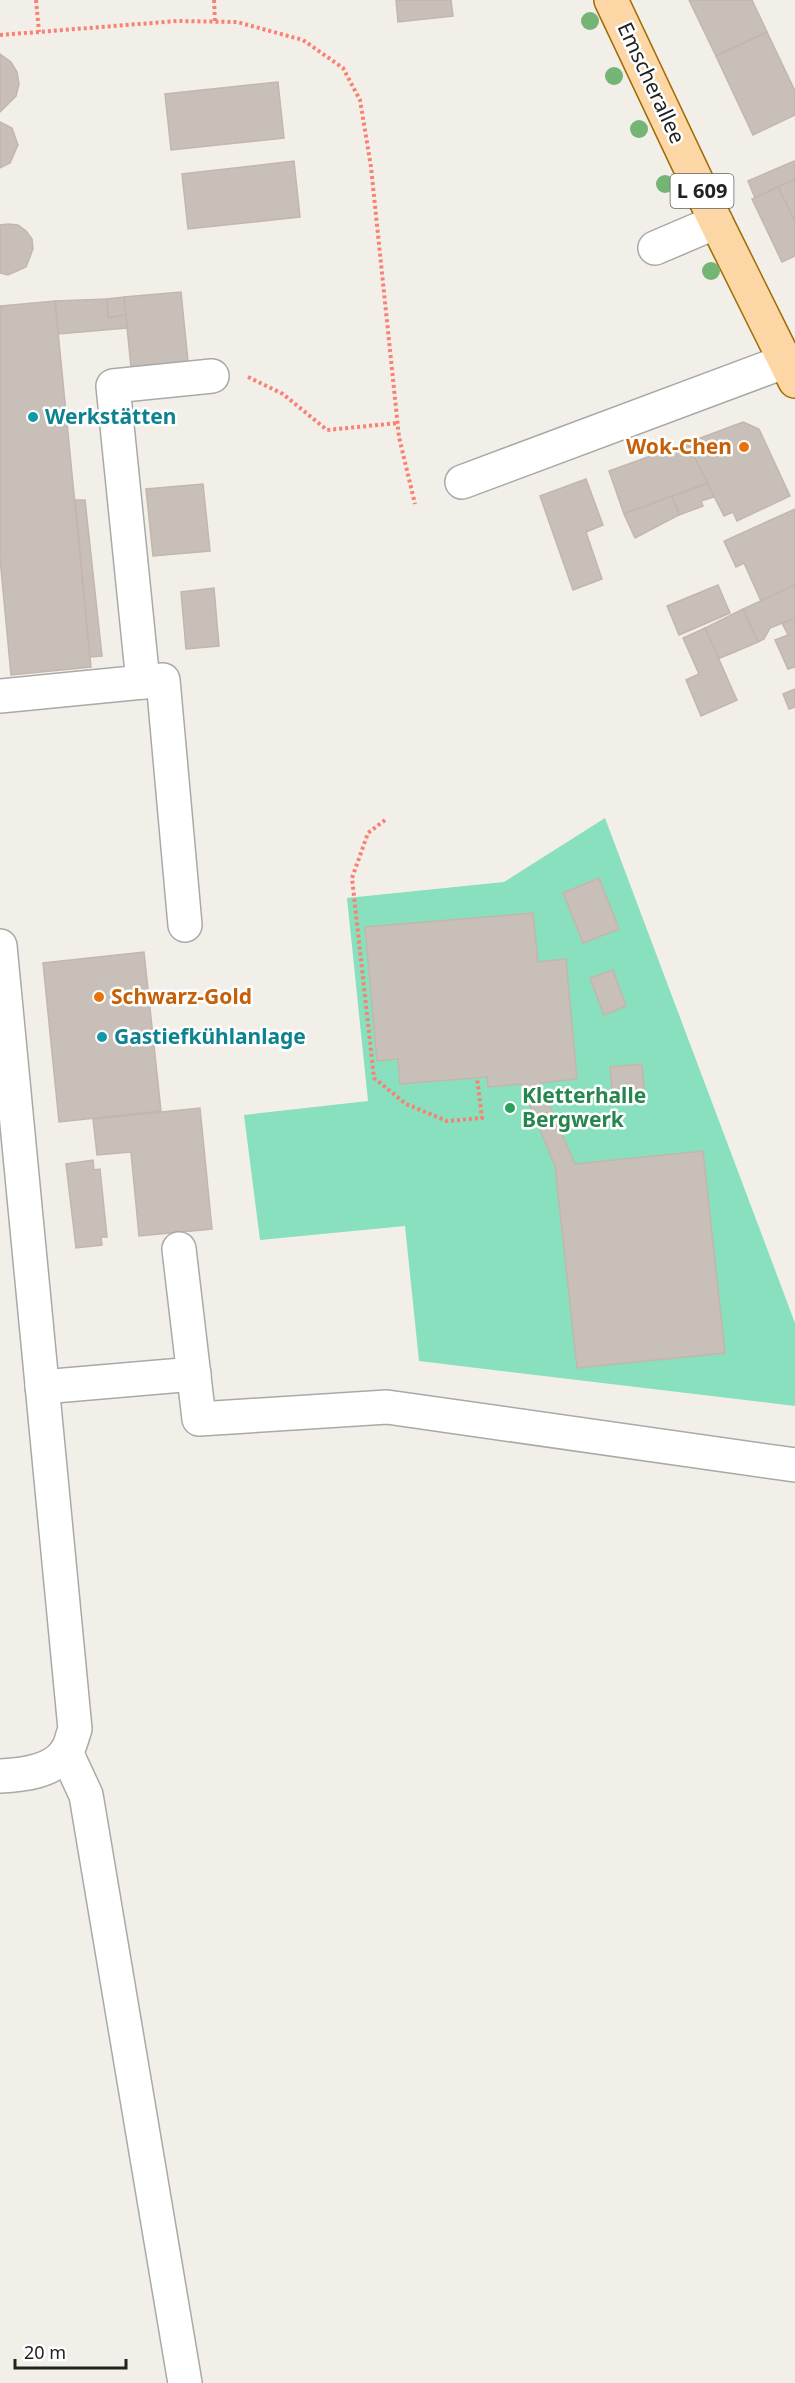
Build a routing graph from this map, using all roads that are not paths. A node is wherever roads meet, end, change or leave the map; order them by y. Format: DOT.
graph roads {
  1 [pos="611,0"];
  2 [pos="716,222"];
  3 [pos="655,248"];
  4 [pos="790,371"];
  5 [pos="212,376"];
  6 [pos="462,482"];
  7 [pos="143,682"];
  8 [pos="0,696"];
  9 [pos="185,925"];
  10 [pos="0,946"];
  11 [pos="179,1249"];
  12 [pos="194,1374"];
  13 [pos="42,1387"];
  14 [pos="795,1465"];
  15 [pos="66,1752"];
  16 [pos="0,1776"];
  17 [pos="185,2383"];
  1 -- 2 [label="main road, Emscherallee / L 609"];
  2 -- 3 [label="lane"];
  2 -- 4 [label="main road, Emscherallee / L 609"];
  4 -- 6 [label="lane, Emscherallee"];
  5 -- 7 [label="lane"];
  7 -- 8 [label="lane"];
  7 -- 9 [label="lane"];
  10 -- 13 [label="lane"];
  11 -- 12 [label="lane"];
  12 -- 13 [label="lane"];
  12 -- 14 [label="lane"];
  13 -- 15 [label="lane"];
  15 -- 16 [label="lane"];
  15 -- 17 [label="lane"];
}
